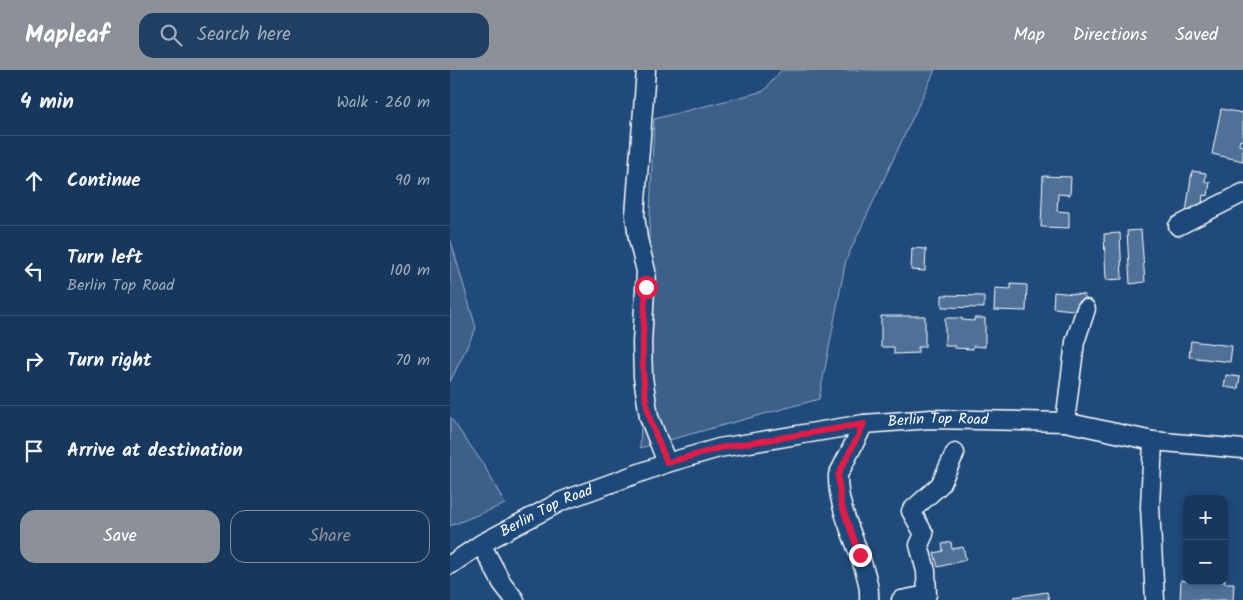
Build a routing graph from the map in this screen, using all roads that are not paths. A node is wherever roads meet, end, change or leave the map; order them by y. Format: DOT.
graph roads {
  1 [pos="646,70"];
  2 [pos="1243,192"];
  3 [pos="1178,226"];
  4 [pos="1086,309"];
  5 [pos="1065,422"];
  6 [pos="864,424"];
  7 [pos="1153,441"];
  8 [pos="1243,449"];
  9 [pos="955,453"];
  10 [pos="667,463"];
  11 [pos="481,544"];
  12 [pos="450,565"];
  13 [pos="515,600"];
  14 [pos="869,600"];
  15 [pos="901,600"];
  16 [pos="1155,600"];
  1 -- 10 [label="street"];
  2 -- 3 [label="street"];
  4 -- 5 [label="street"];
  5 -- 6 [label="street, Berlin Top Road"];
  5 -- 7 [label="street, Berlin Top Road"];
  6 -- 10 [label="street, Berlin Top Road"];
  6 -- 14 [label="street"];
  7 -- 8 [label="street, Berlin Top Road"];
  7 -- 16 [label="street"];
  9 -- 15 [label="street"];
  10 -- 11 [label="street, Berlin Top Road"];
  11 -- 12 [label="street, Berlin Top Road"];
  11 -- 13 [label="street"];
}
